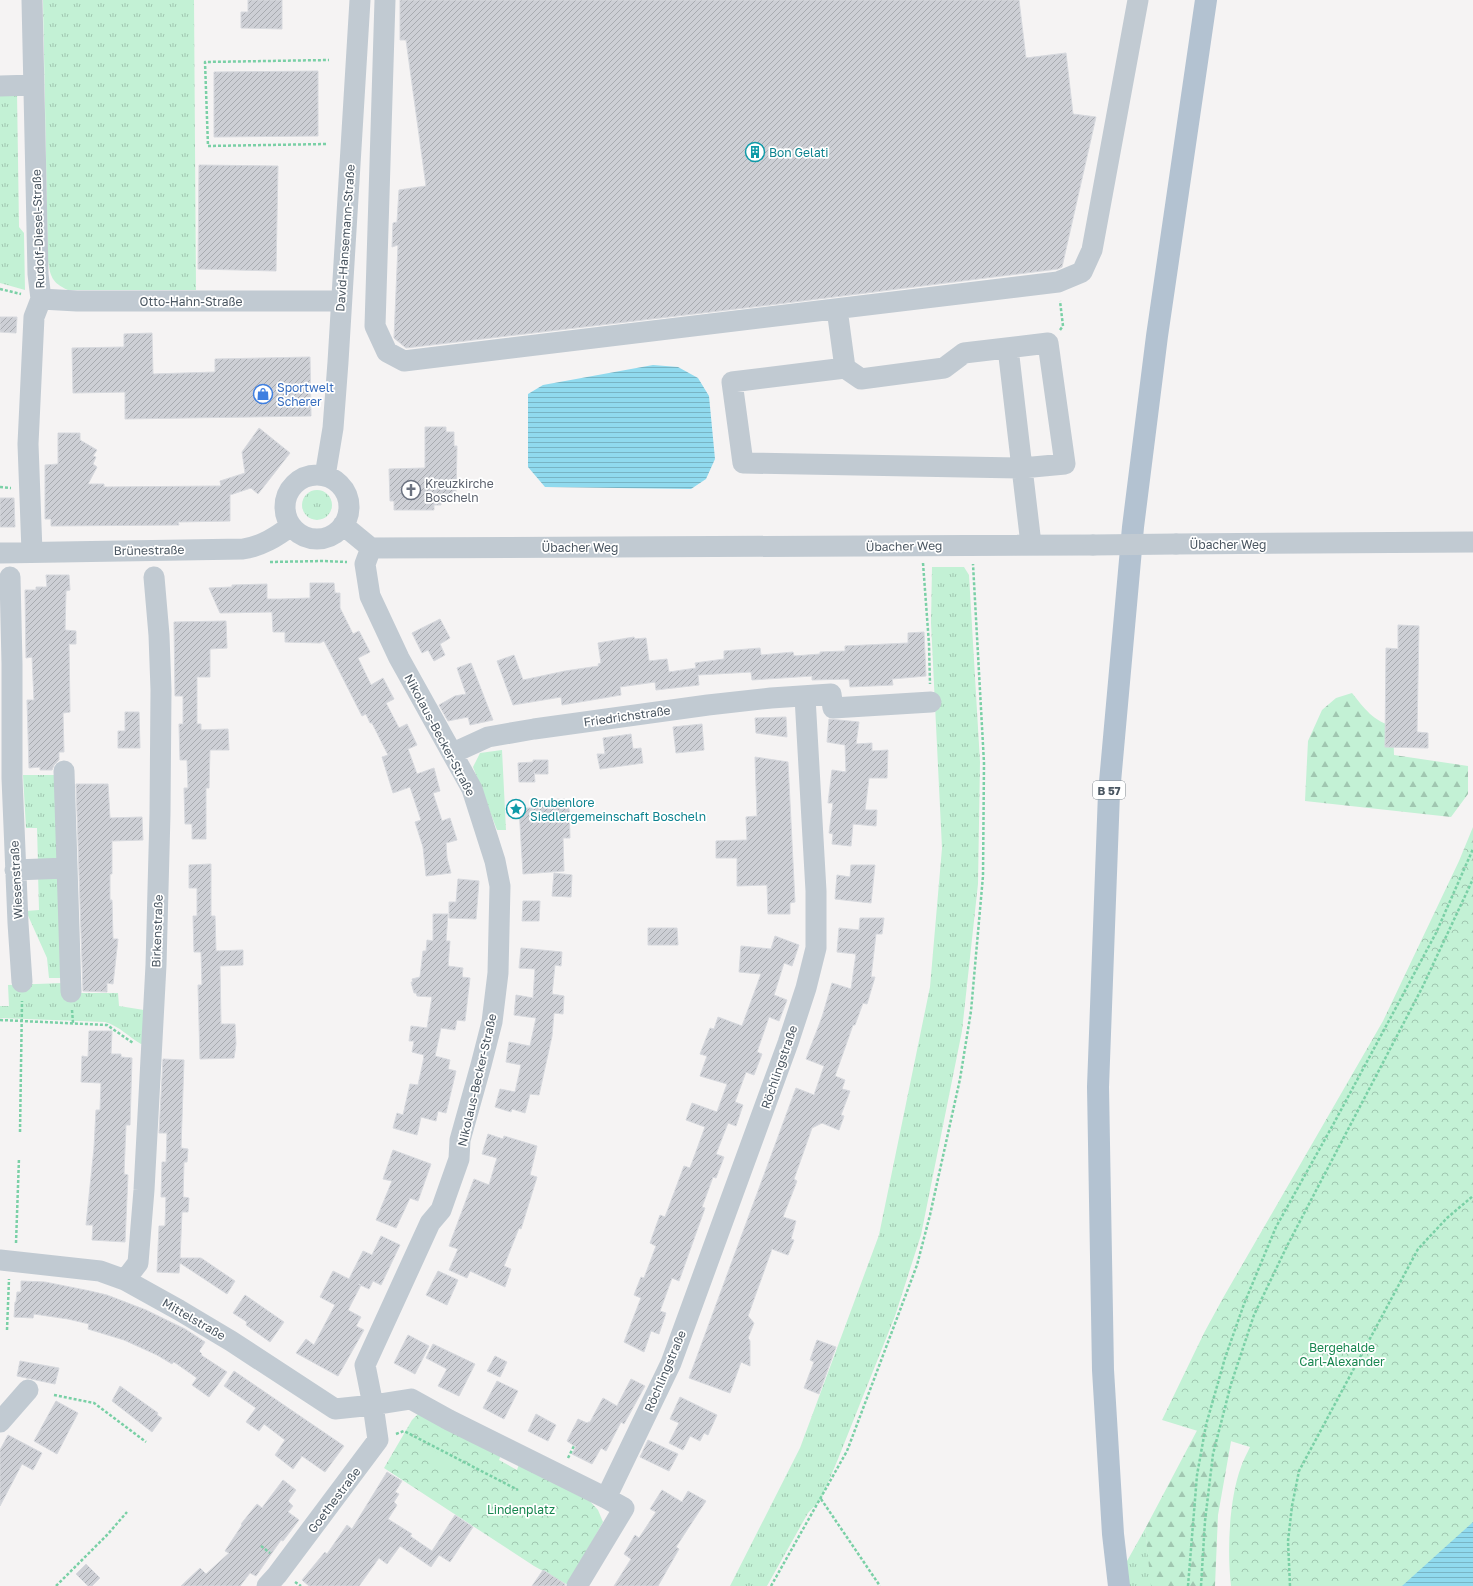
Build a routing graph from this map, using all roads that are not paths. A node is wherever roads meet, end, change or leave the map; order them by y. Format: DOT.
graph roads {
  1 [pos="32,0"];
  2 [pos="360,0"];
  3 [pos="385,0"];
  4 [pos="1138,0"];
  5 [pos="1206,0"];
  6 [pos="34,85"];
  7 [pos="0,86"];
  8 [pos="41,299"];
  9 [pos="341,301"];
  10 [pos="837,309"];
  11 [pos="1008,348"];
  12 [pos="846,368"];
  13 [pos="1022,468"];
  14 [pos="325,476"];
  15 [pos="291,526"];
  16 [pos="343,526"];
  17 [pos="1473,542"];
  18 [pos="1031,544"];
  19 [pos="371,548"];
  20 [pos="32,552"];
  21 [pos="0,553"];
  22 [pos="10,577"];
  23 [pos="154,577"];
  24 [pos="805,697"];
  25 [pos="931,702"];
  26 [pos="453,753"];
  27 [pos="64,771"];
  28 [pos="6,778"];
  29 [pos="67,868"];
  30 [pos="16,870"];
  31 [pos="22,982"];
  32 [pos="71,992"];
  33 [pos="8,1260"];
  34 [pos="125,1280"];
  35 [pos="28,1390"];
  36 [pos="373,1405"];
  37 [pos="0,1422"];
  38 [pos="606,1498"];
  39 [pos="267,1586"];
  40 [pos="577,1586"];
  41 [pos="1119,1586"];
  1 -- 6 [label="street, Rudolf-Diesel-Straße"];
  2 -- 9 [label="street, David-Hansemann-Straße"];
  3 -- 10 [label="street"];
  4 -- 10 [label="street"];
  5 -- 41 [label="main road, B 57"];
  6 -- 7 [label="street"];
  6 -- 8 [label="street, Rudolf-Diesel-Straße"];
  8 -- 9 [label="street, Otto-Hahn-Straße"];
  8 -- 20 [label="street, Rudolf-Diesel-Straße"];
  9 -- 14 [label="street, David-Hansemann-Straße"];
  10 -- 12 [label="street"];
  11 -- 12 [label="street"];
  11 -- 13 [label="street"];
  11 -- 13 [label="street"];
  12 -- 13 [label="street"];
  13 -- 18 [label="street"];
  14 -- 15 [label="street"];
  14 -- 16 [label="street"];
  15 -- 16 [label="street"];
  15 -- 20 [label="street, Brünestraße"];
  16 -- 19 [label="street"];
  17 -- 18 [label="street, Übacher Weg, bridge"];
  18 -- 19 [label="street, Übacher Weg"];
  19 -- 26 [label="street, Nikolaus-Becker-Straße"];
  20 -- 21 [label="street, Brünestraße"];
  22 -- 28 [label="street, Wiesenstraße"];
  23 -- 34 [label="street, Birkenstraße"];
  24 -- 25 [label="street, Friedrichstraße"];
  24 -- 26 [label="street, Friedrichstraße"];
  24 -- 38 [label="street, Röchlingstraße"];
  26 -- 36 [label="street, Nikolaus-Becker-Straße"];
  27 -- 29 [label="street"];
  28 -- 30 [label="street, Wiesenstraße"];
  29 -- 30 [label="street"];
  29 -- 32 [label="street"];
  30 -- 31 [label="street, Wiesenstraße"];
  33 -- 34 [label="street, Mittelstraße"];
  34 -- 36 [label="street, Mittelstraße"];
  35 -- 37 [label="street"];
  36 -- 38 [label="street"];
  36 -- 39 [label="street, Goethestraße"];
  38 -- 40 [label="street"];
}
